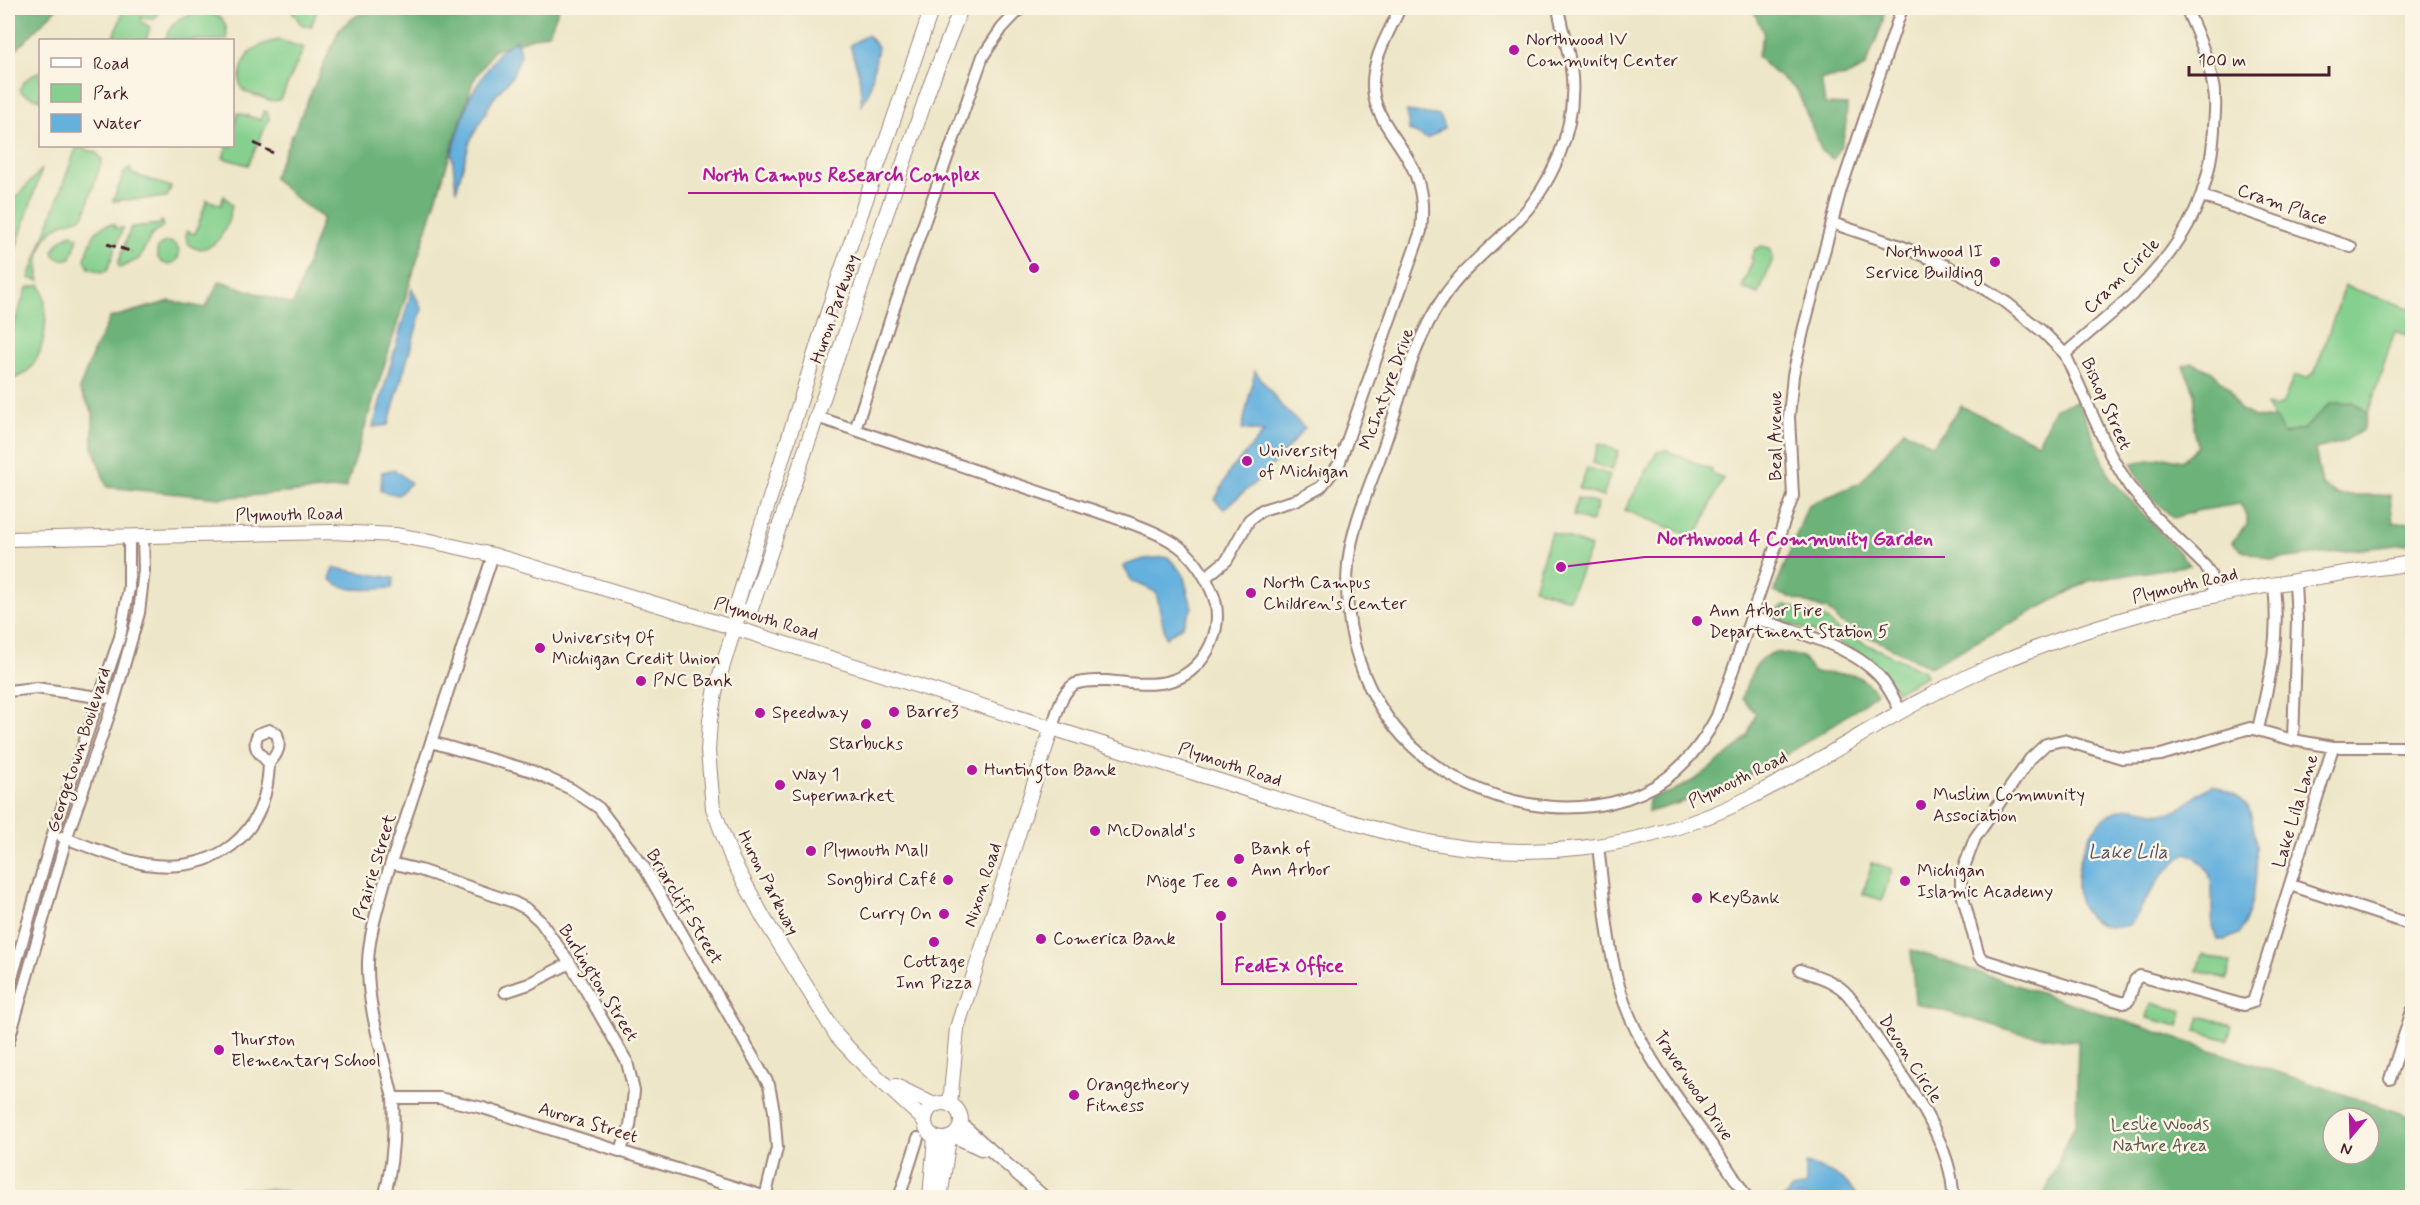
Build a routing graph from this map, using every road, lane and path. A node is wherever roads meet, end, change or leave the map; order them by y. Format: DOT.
graph roads {
  1 [pos="932,8"];
  2 [pos="961,8"];
  3 [pos="1021,8"];
  4 [pos="1558,8"];
  5 [pos="1902,8"];
  6 [pos="2186,8"];
  7 [pos="1396,9"];
  8 [pos="874,172"];
  9 [pos="898,180"];
  10 [pos="2202,196"];
  11 [pos="1832,222"];
  12 [pos="2351,247"];
  13 [pos="2065,354"];
  14 [pos="800,398"];
  15 [pos="817,417"];
  16 [pos="855,430"];
  17 [pos="136,536"];
  18 [pos="8,539"];
  19 [pos="493,555"];
  20 [pos="2412,563"];
  21 [pos="1206,577"];
  22 [pos="2295,582"];
  23 [pos="2274,585"];
  24 [pos="2215,596"];
  25 [pos="1752,617"];
  26 [pos="737,622"];
  27 [pos="2274,664"];
  28 [pos="2295,664"];
  29 [pos="8,691"];
  30 [pos="100,697"];
  31 [pos="114,701"];
  32 [pos="1901,712"];
  33 [pos="1052,727"];
  34 [pos="2258,729"];
  35 [pos="2293,740"];
  36 [pos="431,742"];
  37 [pos="2333,747"];
  38 [pos="2412,747"];
  39 [pos="269,764"];
  40 [pos="53,834"];
  41 [pos="66,838"];
  42 [pos="1598,846"];
  43 [pos="391,862"];
  44 [pos="2290,885"];
  45 [pos="2412,925"];
  46 [pos="570,963"];
  47 [pos="15,968"];
  48 [pos="1800,970"];
  49 [pos="28,971"];
  50 [pos="8,992"];
  51 [pos="505,993"];
  52 [pos="2412,1011"];
  53 [pos="8,1042"];
  54 [pos="871,1071"];
  55 [pos="2390,1079"];
  56 [pos="393,1098"];
  57 [pos="941,1104"];
  58 [pos="924,1120"];
  59 [pos="949,1134"];
  60 [pos="918,1138"];
  61 [pos="621,1150"];
  62 [pos="384,1197"];
  63 [pos="767,1197"];
  64 [pos="899,1197"];
  65 [pos="930,1197"];
  66 [pos="940,1197"];
  67 [pos="1045,1197"];
  68 [pos="1747,1197"];
  69 [pos="1953,1197"];
  1 -- 8 [label="main road, Huron Parkway"];
  2 -- 9 [label="main road, Huron Parkway"];
  3 -- 16 [label="street"];
  4 -- 25 [label="street, McIntyre Drive"];
  5 -- 11 [label="street, Beal Avenue"];
  6 -- 10 [label="street, Cram Circle"];
  7 -- 21 [label="street"];
  8 -- 9 [label="main road"];
  8 -- 14 [label="main road, Huron Parkway"];
  9 -- 15 [label="main road, Huron Parkway"];
  10 -- 12 [label="street, Cram Place"];
  10 -- 13 [label="street, Cram Circle"];
  11 -- 13 [label="street, Bishop Street"];
  11 -- 25 [label="street, Beal Avenue"];
  13 -- 24 [label="street, Bishop Street"];
  14 -- 15 [label="main road"];
  14 -- 26 [label="main road, Huron Parkway"];
  15 -- 16 [label="street"];
  15 -- 26 [label="main road, Huron Parkway"];
  16 -- 21 [label="street"];
  17 -- 18 [label="main road, Plymouth Road"];
  17 -- 19 [label="main road, Plymouth Road"];
  17 -- 30 [label="street, Georgetown Boulevard"];
  17 -- 31 [label="street, Georgetown Boulevard"];
  19 -- 26 [label="main road, Plymouth Road"];
  19 -- 36 [label="street, Prairie Street"];
  20 -- 22 [label="main road, Plymouth Road"];
  21 -- 33 [label="street"];
  22 -- 23 [label="main road, Plymouth Road"];
  22 -- 28 [label="street"];
  23 -- 24 [label="main road, Plymouth Road"];
  23 -- 27 [label="street"];
  24 -- 32 [label="main road, Plymouth Road"];
  25 -- 32 [label="street"];
  26 -- 33 [label="main road, Plymouth Road"];
  26 -- 54 [label="main road, Huron Parkway"];
  27 -- 28 [label="street"];
  27 -- 34 [label="street"];
  28 -- 35 [label="street"];
  29 -- 30 [label="street"];
  30 -- 31 [label="street"];
  30 -- 40 [label="street, Georgetown Boulevard"];
  31 -- 41 [label="street, Georgetown Boulevard"];
  32 -- 42 [label="main road, Plymouth Road"];
  33 -- 42 [label="main road, Plymouth Road"];
  33 -- 57 [label="main road, Nixon Road"];
  34 -- 35 [label="street"];
  34 -- 44 [label="street, Lake Lila Lane"];
  35 -- 37 [label="street"];
  36 -- 43 [label="street, Prairie Street"];
  36 -- 63 [label="street, Briarcliff Street"];
  37 -- 38 [label="street"];
  37 -- 44 [label="street, Lake Lila Lane"];
  39 -- 41 [label="street"];
  40 -- 41 [label="street"];
  40 -- 47 [label="street, Georgetown Boulevard"];
  41 -- 49 [label="street, Georgetown Boulevard"];
  42 -- 68 [label="street, Traverwood Drive"];
  43 -- 46 [label="street, Burlington Street"];
  43 -- 56 [label="street, Prairie Street"];
  44 -- 45 [label="street, Lake Lila Lane"];
  46 -- 51 [label="street"];
  46 -- 61 [label="street, Burlington Street"];
  47 -- 49 [label="street"];
  47 -- 50 [label="street, Georgetown Boulevard"];
  48 -- 69 [label="street, Devon Circle"];
  49 -- 53 [label="street, Georgetown Boulevard"];
  52 -- 55 [label="street"];
  54 -- 57 [label="main road, Huron Parkway"];
  54 -- 58 [label="main road, Huron Parkway"];
  56 -- 61 [label="street, Aurora Street"];
  56 -- 62 [label="street, Prairie Street"];
  57 -- 58 [label="main road"];
  57 -- 59 [label="main road"];
  58 -- 59 [label="main road"];
  59 -- 65 [label="main road"];
  59 -- 66 [label="main road"];
  59 -- 67 [label="street"];
  60 -- 64 [label="street"];
  61 -- 63 [label="street, Aurora Street"];
}
